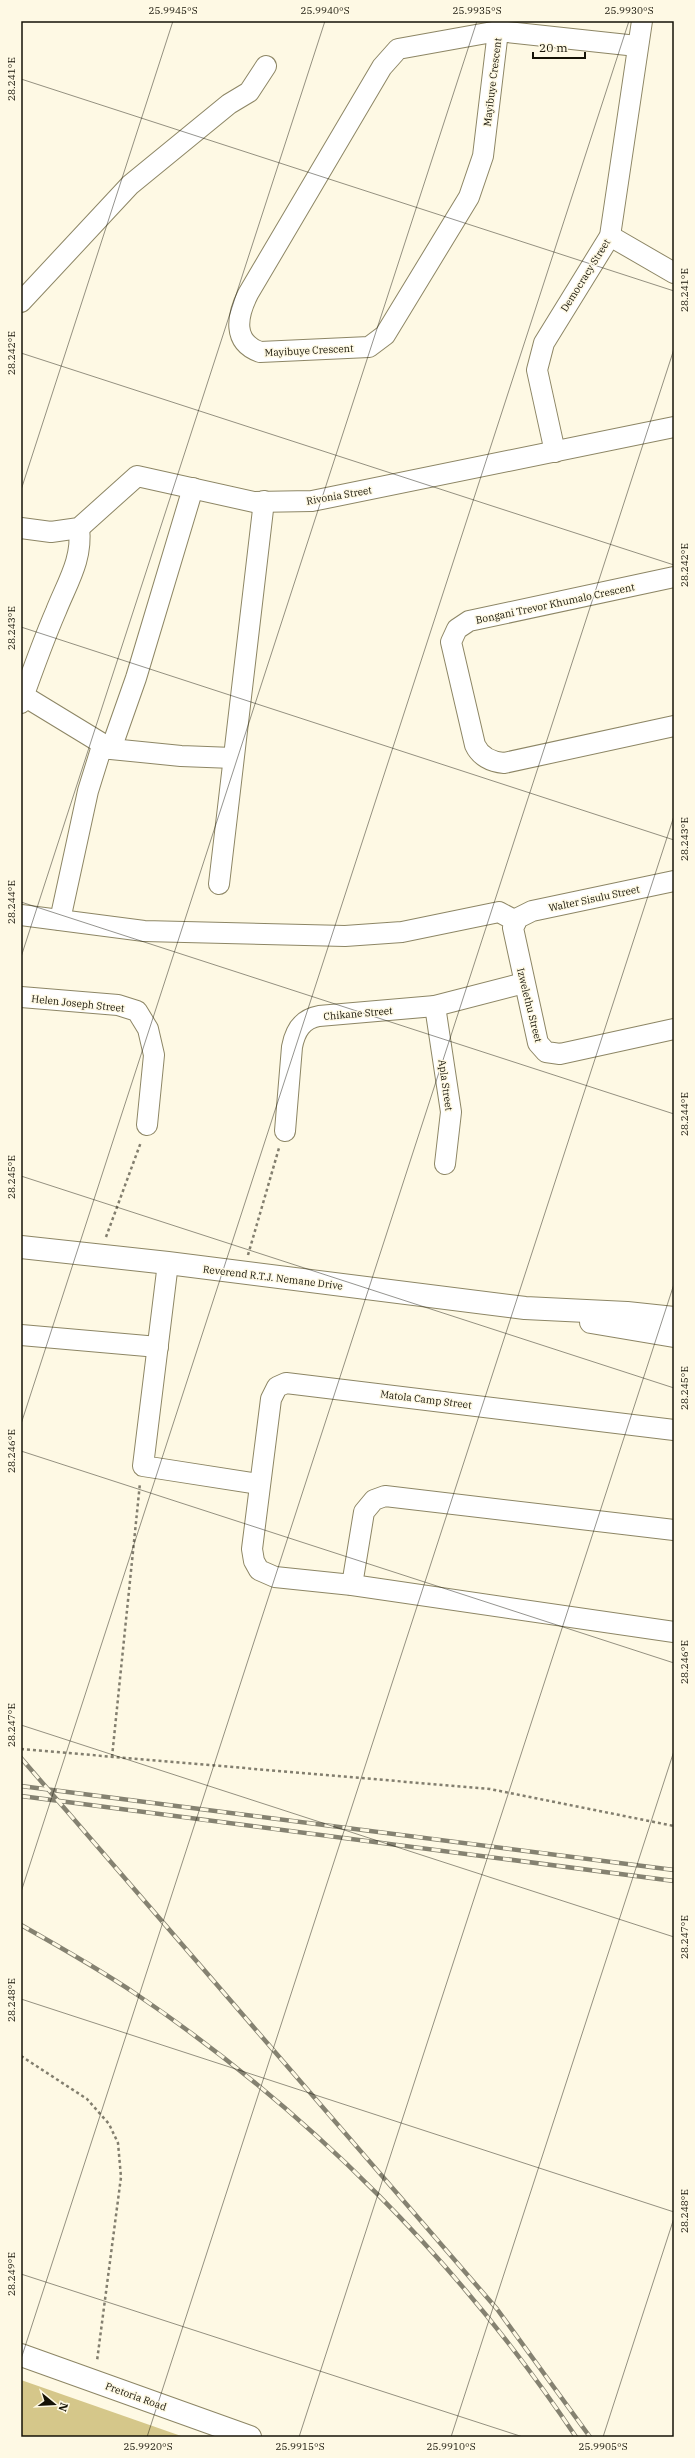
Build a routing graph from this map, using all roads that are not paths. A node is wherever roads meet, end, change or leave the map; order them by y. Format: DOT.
graph roads {
  1 [pos="642,21"];
  2 [pos="498,31"];
  3 [pos="637,46"];
  4 [pos="266,66"];
  5 [pos="610,236"];
  6 [pos="674,273"];
  7 [pos="21,302"];
  8 [pos="674,427"];
  9 [pos="555,452"];
  10 [pos="193,488"];
  11 [pos="264,502"];
  12 [pos="21,528"];
  13 [pos="79,528"];
  14 [pos="674,577"];
  15 [pos="22,699"];
  16 [pos="674,726"];
  17 [pos="106,747"];
  18 [pos="233,758"];
  19 [pos="674,881"];
  20 [pos="219,884"];
  21 [pos="21,915"];
  22 [pos="60,920"];
  23 [pos="516,921"];
  24 [pos="524,983"];
  25 [pos="21,997"];
  26 [pos="435,1006"];
  27 [pos="674,1029"];
  28 [pos="147,1126"];
  29 [pos="285,1131"];
  30 [pos="445,1164"];
  31 [pos="21,1247"];
  32 [pos="168,1263"];
  33 [pos="674,1322"];
  34 [pos="21,1335"];
  35 [pos="158,1347"];
  36 [pos="674,1430"];
  37 [pos="259,1484"];
  38 [pos="674,1530"];
  39 [pos="352,1585"];
  40 [pos="674,1632"];
  41 [pos="21,2355"];
  42 [pos="250,2437"];
  1 -- 3 [label="street, Democracy Street"];
  2 -- 2 [label="street, Mayibuye Crescent"];
  2 -- 3 [label="street, Mayibuye Crescent"];
  3 -- 5 [label="street, Democracy Street"];
  4 -- 7 [label="street"];
  5 -- 6 [label="street"];
  5 -- 9 [label="street, Democracy Street"];
  8 -- 9 [label="street, Rivonia Street"];
  9 -- 11 [label="street, Rivonia Street"];
  10 -- 11 [label="street, Rivonia Street"];
  10 -- 13 [label="street, Rivonia Street"];
  10 -- 17 [label="street"];
  11 -- 18 [label="street"];
  12 -- 13 [label="street"];
  13 -- 15 [label="street"];
  14 -- 16 [label="street, Bongani Trevor Khumalo Crescent"];
  15 -- 17 [label="street"];
  17 -- 18 [label="street"];
  17 -- 22 [label="street"];
  18 -- 20 [label="street"];
  19 -- 23 [label="street, Walter Sisulu Street"];
  21 -- 22 [label="street"];
  22 -- 23 [label="street"];
  23 -- 24 [label="street, Izwelethu Street"];
  24 -- 26 [label="street, Chikane Street"];
  24 -- 27 [label="street, Izwelethu Street"];
  25 -- 28 [label="street, Helen Joseph Street"];
  26 -- 29 [label="street, Chikane Street"];
  26 -- 30 [label="street, Apla Street"];
  31 -- 32 [label="main road, Reverend R.T.J. Nemane Drive"];
  32 -- 33 [label="main road, Reverend R.T.J. Nemane Drive"];
  32 -- 35 [label="street"];
  34 -- 35 [label="street"];
  35 -- 37 [label="street"];
  36 -- 37 [label="street, Matola Camp Street"];
  37 -- 39 [label="street, Matola Camp Street"];
  38 -- 39 [label="street"];
  39 -- 40 [label="street, Matola Camp Street"];
  41 -- 42 [label="main road, Pretoria Road"];
}
